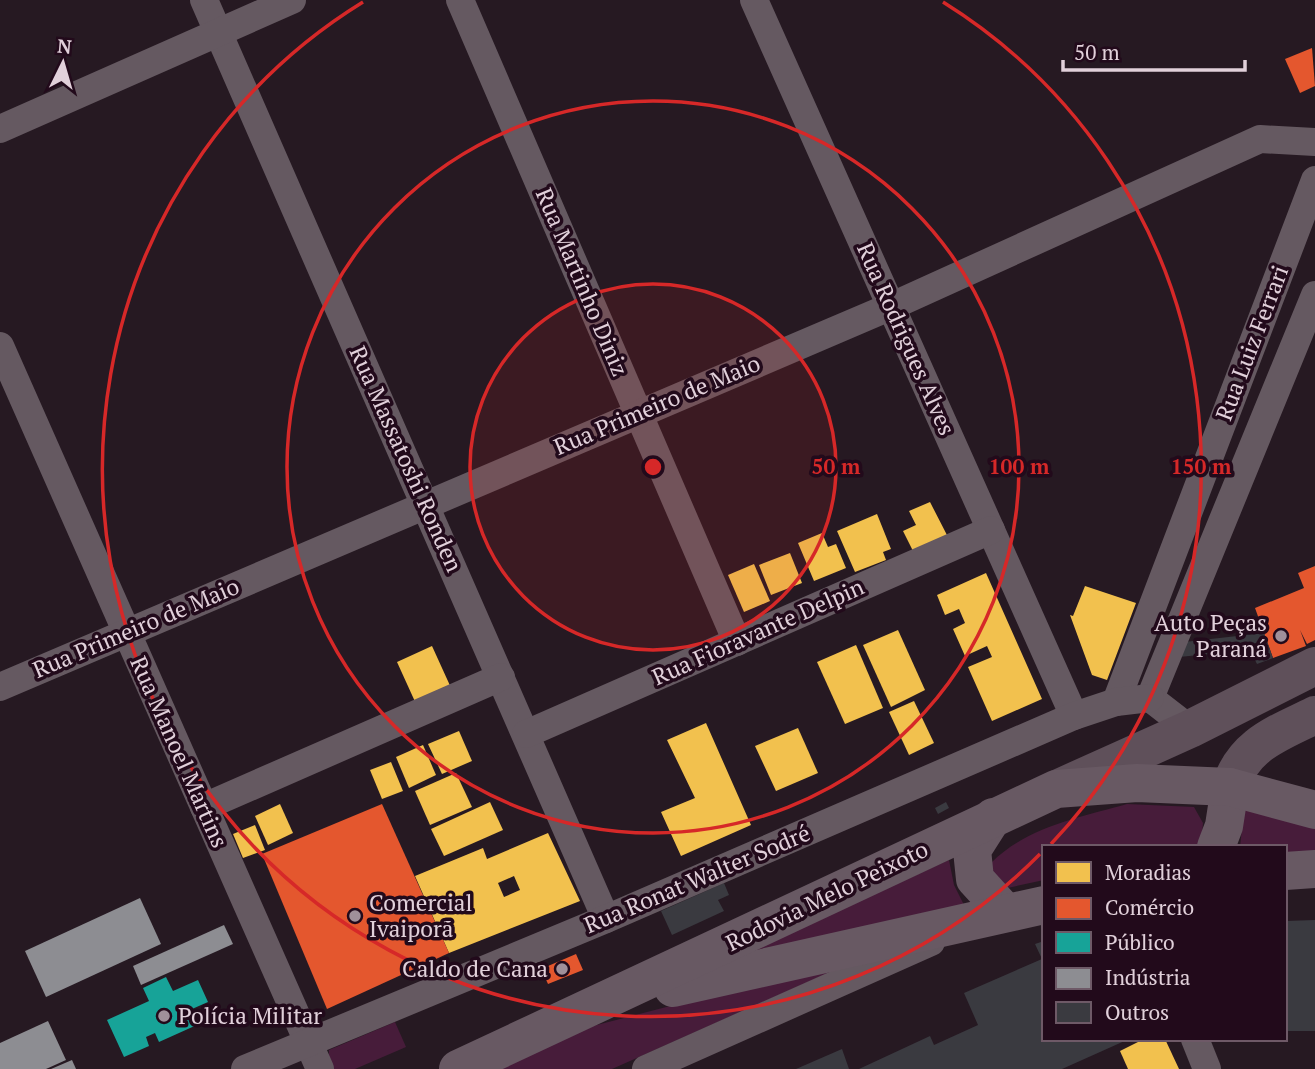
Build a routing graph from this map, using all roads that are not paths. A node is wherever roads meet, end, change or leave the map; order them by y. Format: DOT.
graph roads {
  1 [pos="204,0"];
  2 [pos="292,0"];
  3 [pos="460,0"];
  4 [pos="754,0"];
  5 [pos="218,32"];
  6 [pos="0,129"];
  7 [pos="1315,142"];
  8 [pos="1315,180"];
  9 [pos="1315,296"];
  10 [pos="892,306"];
  11 [pos="0,346"];
  12 [pos="10,398"];
  13 [pos="638,412"];
  14 [pos="426,505"];
  15 [pos="991,530"];
  16 [pos="127,631"];
  17 [pos="737,642"];
  18 [pos="1315,666"];
  19 [pos="501,677"];
  20 [pos="0,687"];
  21 [pos="1150,698"];
  22 [pos="1116,702"];
  23 [pos="1315,715"];
  24 [pos="1074,716"];
  25 [pos="1190,729"];
  26 [pos="526,734"];
  27 [pos="1230,787"];
  28 [pos="1056,789"];
  29 [pos="204,807"];
  30 [pos="1315,810"];
  31 [pos="993,817"];
  32 [pos="1217,845"];
  33 [pos="1315,869"];
  34 [pos="1287,871"];
  35 [pos="1042,905"];
  36 [pos="988,916"];
  37 [pos="606,919"];
  38 [pos="600,1005"];
  39 [pos="1196,1041"];
  40 [pos="307,1042"];
  41 [pos="663,1066"];
  42 [pos="245,1069"];
  43 [pos="320,1069"];
  44 [pos="458,1069"];
  45 [pos="1207,1069"];
  1 -- 5 [label="street, Rua Massatoshi Ronden"];
  2 -- 5 [label="street"];
  3 -- 13 [label="street, Rua Martinho Diniz"];
  4 -- 10 [label="street, Rua Rodrigues Alves"];
  5 -- 6 [label="street"];
  5 -- 14 [label="street, Rua Massatoshi Ronden"];
  7 -- 10 [label="street, Rua Primeiro de Maio"];
  8 -- 22 [label="street, Rua Luiz Ferrari"];
  9 -- 21 [label="street, Rua Luiz Ferrari"];
  10 -- 13 [label="street, Rua Primeiro de Maio"];
  10 -- 15 [label="street, Rua Rodrigues Alves"];
  11 -- 12 [label="street, Rua Manoel Martins"];
  12 -- 16 [label="street, Rua Manoel Martins"];
  13 -- 14 [label="street, Rua Primeiro de Maio"];
  13 -- 17 [label="street, Rua Martinho Diniz"];
  14 -- 16 [label="street, Rua Primeiro de Maio"];
  14 -- 19 [label="street, Rua Massatoshi Ronden"];
  15 -- 17 [label="street, Rua Fioravante Delpin"];
  15 -- 24 [label="street, Rua Rodrigues Alves"];
  16 -- 20 [label="street, Rua Primeiro de Maio"];
  16 -- 29 [label="street, Rua Manoel Martins"];
  17 -- 26 [label="street, Rua Fioravante Delpin"];
  18 -- 25 [label="main road"];
  19 -- 26 [label="street, Rua Massatoshi Ronden"];
  19 -- 29 [label="street"];
  21 -- 22 [label="street, Rua Ronat Walter Sodré"];
  21 -- 25 [label="street"];
  22 -- 24 [label="street, Rua Ronat Walter Sodré"];
  23 -- 27 [label="main road"];
  24 -- 37 [label="street, Rua Ronat Walter Sodré"];
  25 -- 28 [label="main road"];
  26 -- 37 [label="street, Rua Massatoshi Ronden"];
  27 -- 28 [label="main road, Rodovia Melo Peixoto"];
  27 -- 30 [label="main road, Rodovia Melo Peixoto"];
  27 -- 32 [label="main road"];
  28 -- 31 [label="main road, Rodovia Melo Peixoto"];
  29 -- 40 [label="street, Rua Manoel Martins"];
  31 -- 36 [label="main road"];
  31 -- 38 [label="main road, Rodovia Melo Peixoto"];
  33 -- 34 [label="main road"];
  35 -- 36 [label="main road, Rodovia Melo Peixoto"];
  36 -- 38 [label="main road, Rodovia Melo Peixoto"];
  36 -- 41 [label="street"];
  37 -- 40 [label="street, Rua Ronat Walter Sodré"];
  38 -- 44 [label="main road, Rodovia Melo Peixoto"];
  39 -- 45 [label="street"];
  40 -- 42 [label="street, Rua Ronat Walter Sodré"];
  40 -- 43 [label="street, Rua Manoel Martins"];
}
